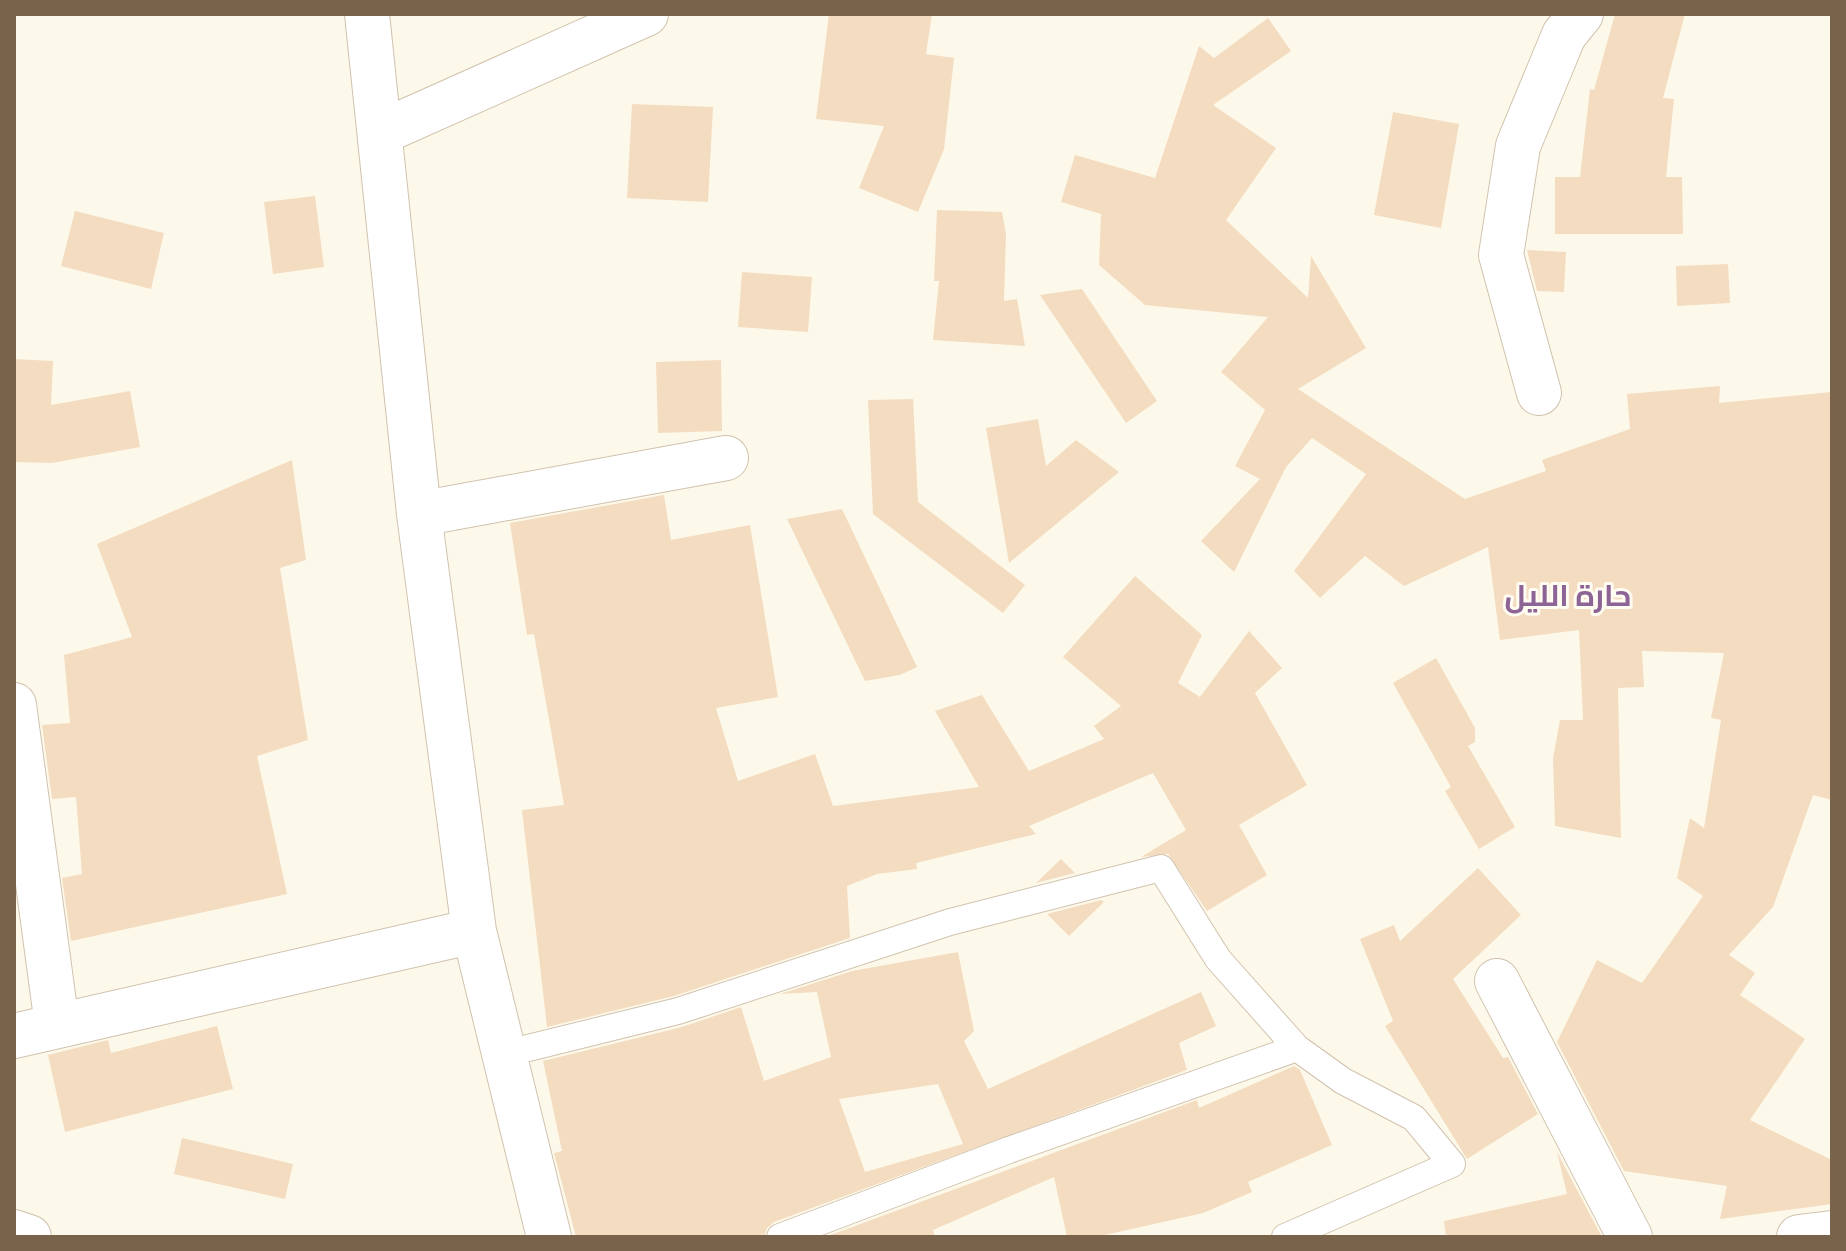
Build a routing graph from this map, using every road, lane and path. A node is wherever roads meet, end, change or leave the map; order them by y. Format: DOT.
graph roads {
  1 [pos="367,14"];
  2 [pos="646,14"];
  3 [pos="1581,14"];
  4 [pos="382,132"];
  5 [pos="1539,393"];
  6 [pos="726,458"];
  7 [pos="419,514"];
  8 [pos="14,705"];
  9 [pos="474,931"];
  10 [pos="1497,981"];
  11 [pos="57,1025"];
  12 [pos="14,1036"];
  13 [pos="1297,1048"];
  14 [pos="504,1054"];
  15 [pos="14,1232"];
  16 [pos="1832,1233"];
  17 [pos="29,1237"];
  18 [pos="549,1237"];
  19 [pos="780,1237"];
  20 [pos="1285,1237"];
  21 [pos="1630,1237"];
  22 [pos="1799,1237"];
  1 -- 4 [label="street"];
  2 -- 4 [label="street"];
  3 -- 5 [label="street"];
  4 -- 7 [label="street"];
  6 -- 7 [label="street"];
  7 -- 9 [label="street"];
  8 -- 11 [label="street"];
  9 -- 11 [label="street"];
  9 -- 14 [label="street"];
  10 -- 21 [label="street"];
  11 -- 12 [label="street"];
  13 -- 14 [label="lane"];
  13 -- 19 [label="lane"];
  13 -- 20 [label="lane"];
  14 -- 18 [label="street"];
  15 -- 17 [label="street"];
  16 -- 22 [label="street"];
}
